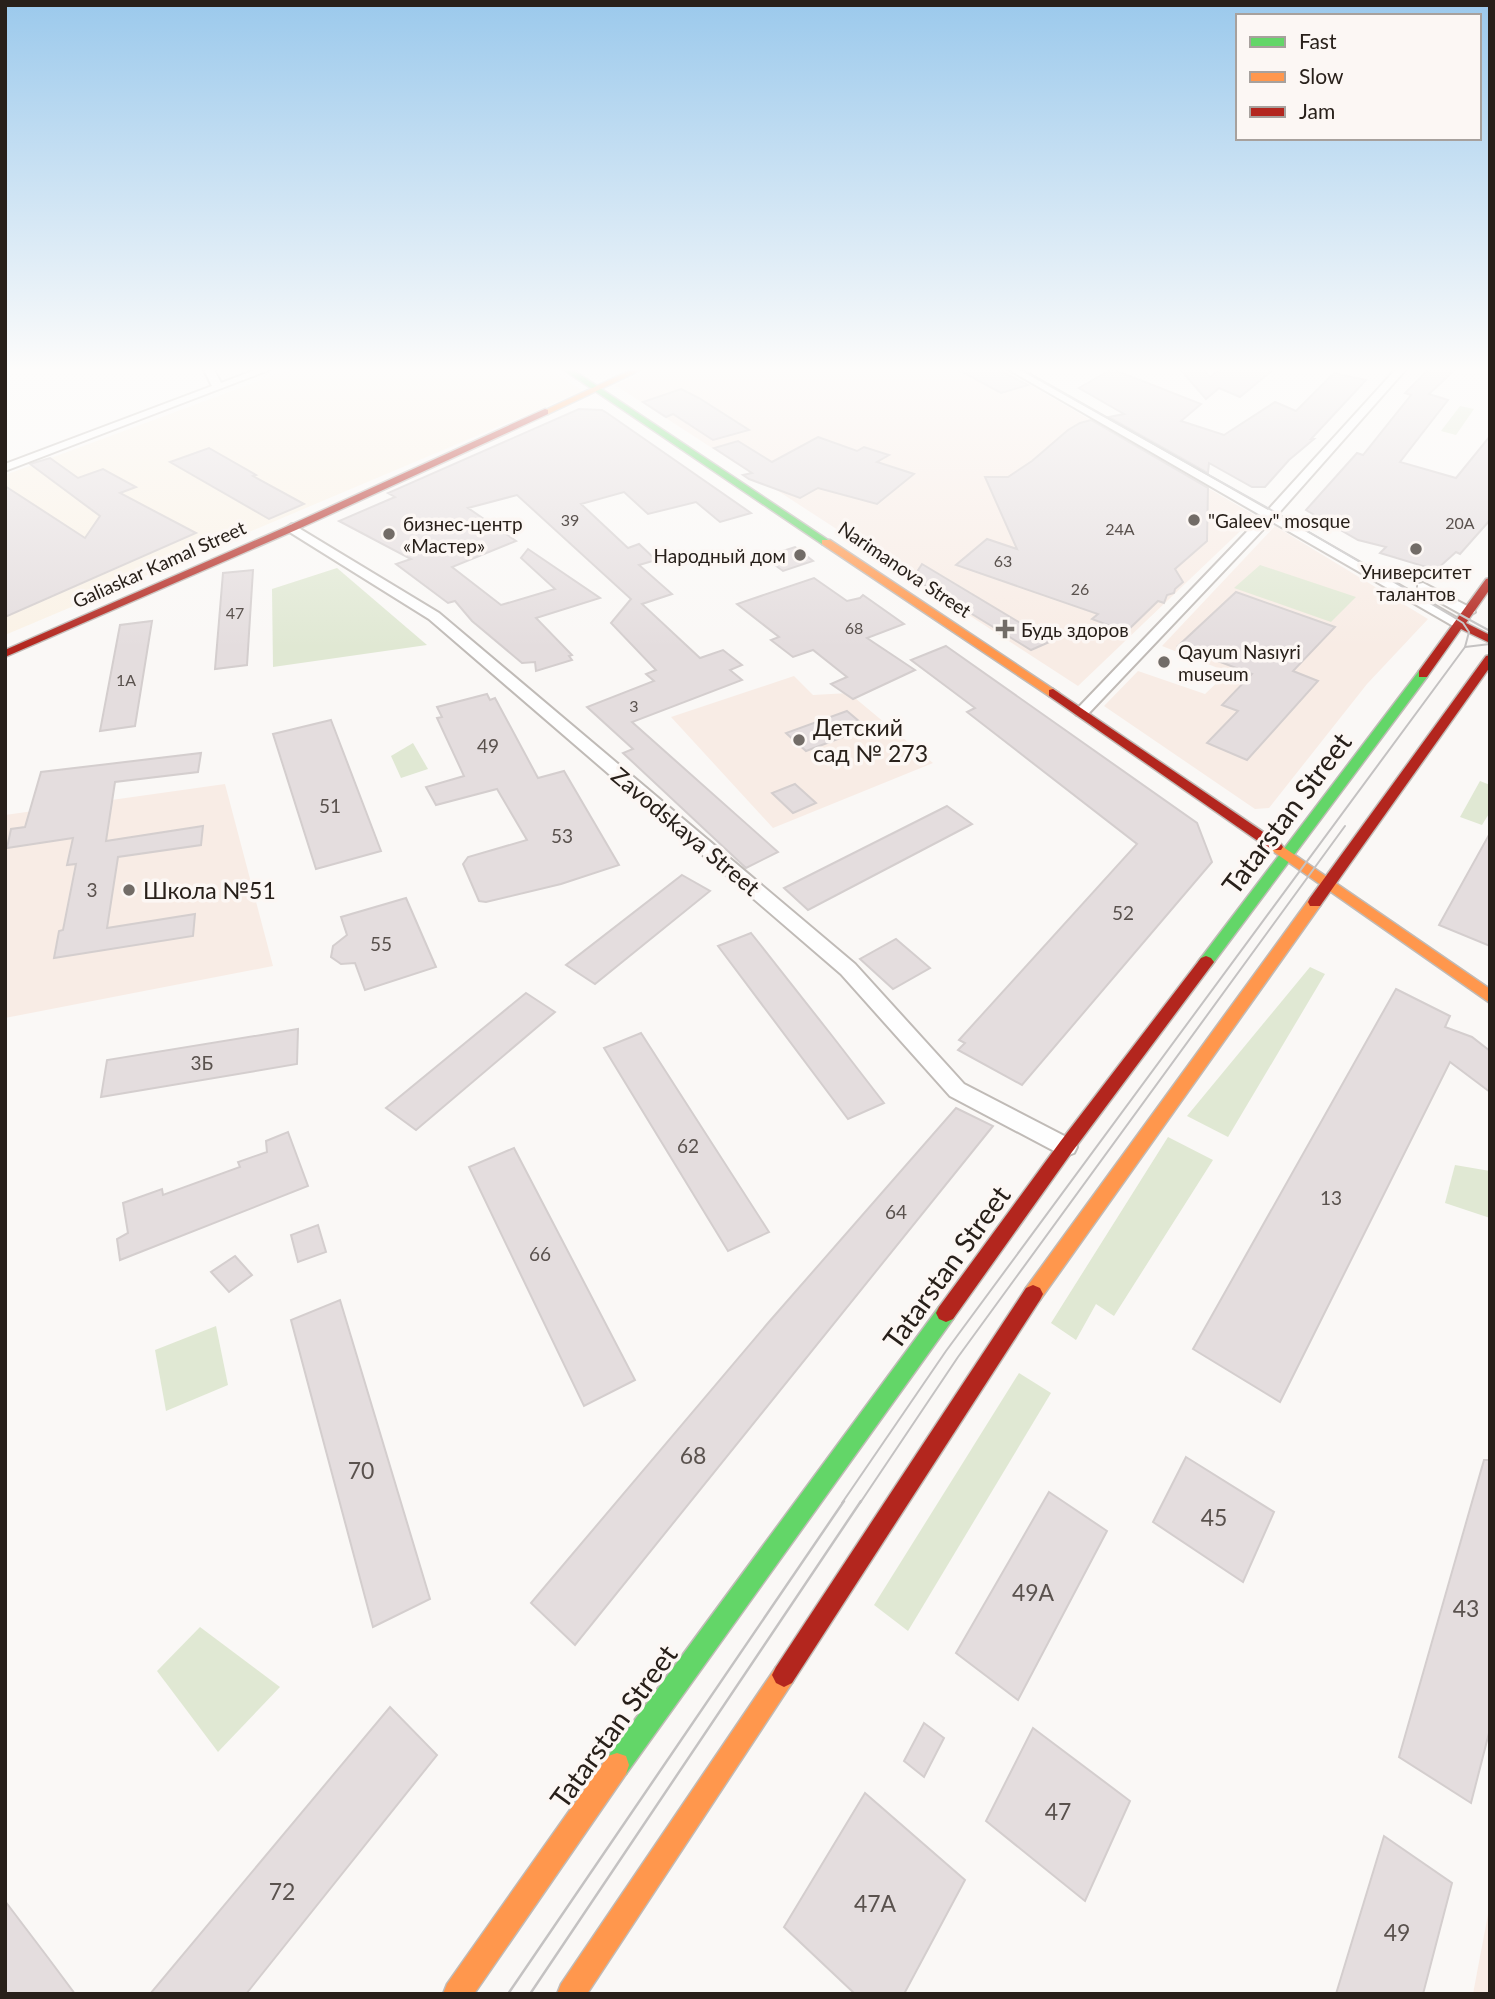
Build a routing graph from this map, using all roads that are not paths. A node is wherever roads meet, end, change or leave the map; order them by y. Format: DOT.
graph roads {
  1 [pos="23,461"];
  2 [pos="438,461"];
  3 [pos="706,461"];
  4 [pos="1188,461"];
  5 [pos="1200,461"];
  6 [pos="1315,461"];
  7 [pos="5,468"];
  8 [pos="1228,477"];
  9 [pos="1273,506"];
  10 [pos="292,528"];
  11 [pos="1490,581"];
  12 [pos="1464,618"];
  13 [pos="1490,624"];
  14 [pos="1490,640"];
  15 [pos="5,654"];
  16 [pos="1490,658"];
  17 [pos="1082,712"];
  18 [pos="1287,855"];
  19 [pos="1327,881"];
  20 [pos="1490,997"];
  21 [pos="1066,1147"];
  22 [pos="457,1994"];
  23 [pos="571,1994"];
  1 -- 7 [label="street"];
  2 -- 10 [label="main road, Galiaskar Kamal Street"];
  3 -- 17 [label="main road, Narimanova Street"];
  4 -- 9 [label="street"];
  5 -- 8 [label="street"];
  6 -- 9 [label="street"];
  9 -- 12 [label="street"];
  9 -- 17 [label="street"];
  10 -- 15 [label="main road, Galiaskar Kamal Street"];
  10 -- 21 [label="street, Zavodskaya Street"];
  11 -- 12 [label="main road, Tatarstan Street"];
  12 -- 13 [label="main road"];
  12 -- 14 [label="main road"];
  12 -- 18 [label="main road, Tatarstan Street"];
  16 -- 19 [label="main road"];
  17 -- 18 [label="main road, Narimanova Street"];
  18 -- 19 [label="main road, Narimanova Street"];
  18 -- 21 [label="main road, Tatarstan Street"];
  19 -- 20 [label="main road, Narimanova Street"];
  19 -- 23 [label="main road"];
  21 -- 22 [label="main road, Tatarstan Street"];
}
